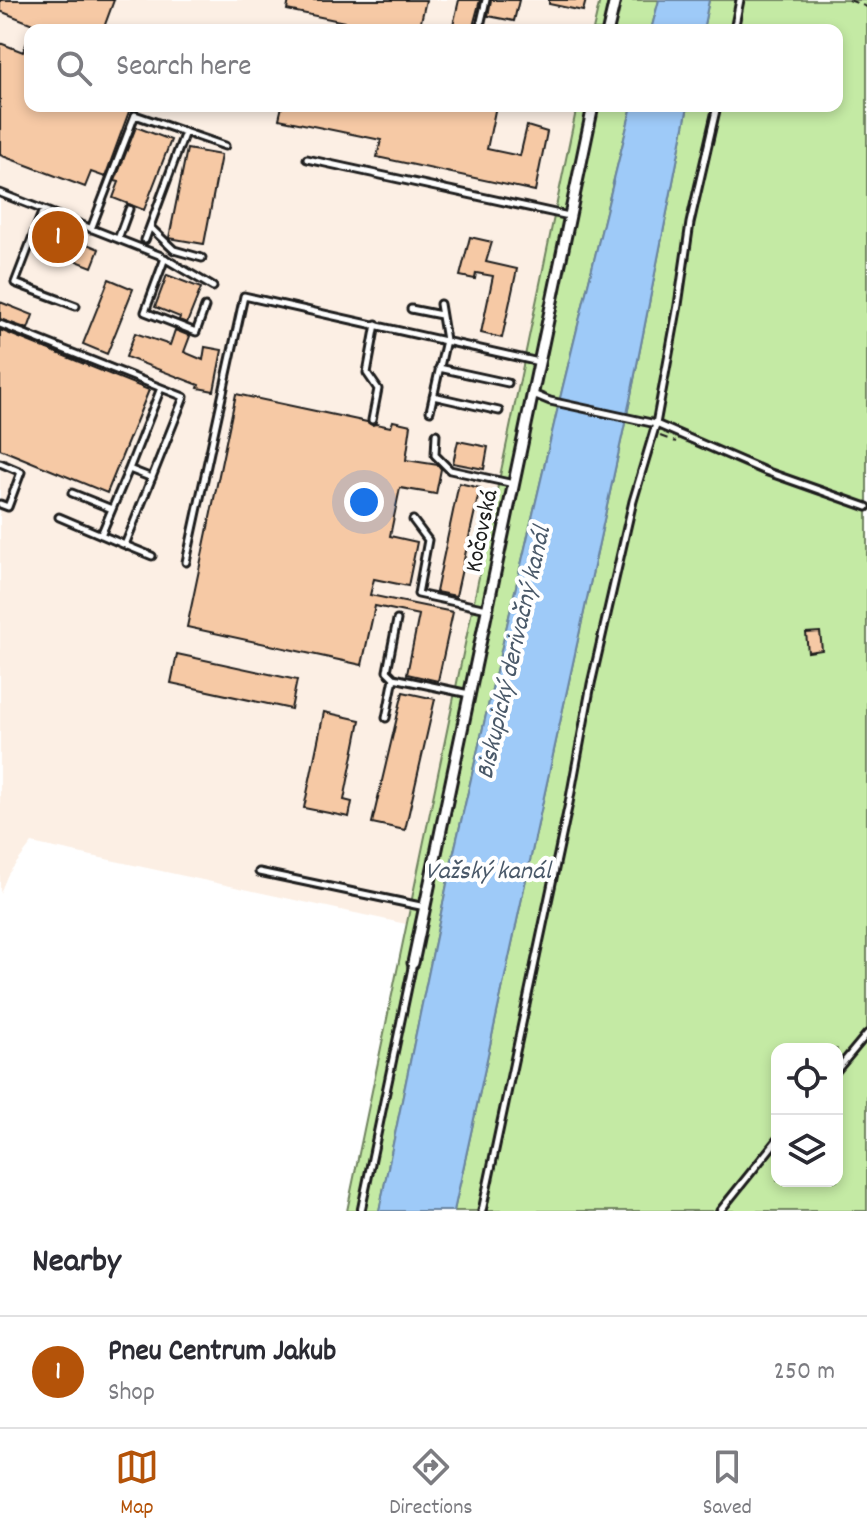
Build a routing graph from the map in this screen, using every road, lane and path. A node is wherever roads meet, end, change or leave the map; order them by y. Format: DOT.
graph roads {
  1 [pos="486,0"];
  2 [pos="615,0"];
  3 [pos="740,0"];
  4 [pos="849,0"];
  5 [pos="867,7"];
  6 [pos="480,24"];
  7 [pos="609,24"];
  8 [pos="735,24"];
  9 [pos="592,112"];
  10 [pos="716,112"];
  11 [pos="185,132"];
  12 [pos="225,146"];
  13 [pos="307,159"];
  14 [pos="0,193"];
  15 [pos="129,209"];
  16 [pos="43,210"];
  17 [pos="570,216"];
  18 [pos="150,227"];
  19 [pos="91,229"];
  20 [pos="118,239"];
  21 [pos="145,240"];
  22 [pos="165,258"];
  23 [pos="202,258"];
  24 [pos="213,287"];
  25 [pos="440,304"];
  26 [pos="76,306"];
  27 [pos="205,307"];
  28 [pos="411,309"];
  29 [pos="441,315"];
  30 [pos="0,324"];
  31 [pos="376,324"];
  32 [pos="446,340"];
  33 [pos="539,362"];
  34 [pos="439,368"];
  35 [pos="508,383"];
  36 [pos="161,388"];
  37 [pos="532,394"];
  38 [pos="433,396"];
  39 [pos="430,411"];
  40 [pos="499,411"];
  41 [pos="372,420"];
  42 [pos="656,424"];
  43 [pos="436,434"];
  44 [pos="0,463"];
  45 [pos="129,469"];
  46 [pos="152,478"];
  47 [pos="514,484"];
  48 [pos="72,493"];
  49 [pos="0,504"];
  50 [pos="867,507"];
  51 [pos="112,509"];
  52 [pos="59,517"];
  53 [pos="413,520"];
  54 [pos="101,535"];
  55 [pos="125,545"];
  56 [pos="152,556"];
  57 [pos="186,562"];
  58 [pos="488,609"];
  59 [pos="397,620"];
  60 [pos="394,678"];
  61 [pos="470,695"];
  62 [pos="386,718"];
  63 [pos="259,872"];
  64 [pos="425,907"];
  65 [pos="413,963"];
  66 [pos="867,1034"];
  67 [pos="843,1063"];
  68 [pos="771,1147"];
  69 [pos="361,1211"];
  70 [pos="482,1211"];
  71 [pos="720,1211"];
  1 -- 6 [label="lane"];
  2 -- 7 [label="street"];
  3 -- 8 [label="lane"];
  4 -- 5 [label="path"];
  9 -- 17 [label="street, Kočovská"];
  10 -- 42 [label="lane"];
  11 -- 12 [label="lane"];
  11 -- 18 [label="lane"];
  11 -- 19 [label="lane"];
  13 -- 17 [label="lane"];
  14 -- 16 [label="lane"];
  15 -- 20 [label="lane"];
  16 -- 19 [label="lane"];
  16 -- 26 [label="lane"];
  17 -- 33 [label="street, Kočovská"];
  18 -- 21 [label="lane"];
  18 -- 23 [label="lane"];
  19 -- 20 [label="lane"];
  20 -- 22 [label="lane"];
  22 -- 24 [label="lane"];
  22 -- 27 [label="lane"];
  25 -- 29 [label="lane"];
  28 -- 29 [label="lane"];
  29 -- 32 [label="lane"];
  30 -- 36 [label="lane"];
  31 -- 32 [label="lane"];
  31 -- 41 [label="lane"];
  31 -- 57 [label="lane"];
  32 -- 33 [label="lane"];
  32 -- 34 [label="lane"];
  33 -- 37 [label="street, Kočovská"];
  34 -- 35 [label="lane"];
  34 -- 38 [label="lane"];
  36 -- 45 [label="lane"];
  36 -- 46 [label="lane"];
  37 -- 42 [label="lane"];
  37 -- 47 [label="street, Kočovská"];
  38 -- 39 [label="lane"];
  38 -- 40 [label="lane"];
  42 -- 50 [label="lane"];
  42 -- 70 [label="lane"];
  43 -- 47 [label="lane"];
  44 -- 49 [label="lane"];
  45 -- 46 [label="lane"];
  45 -- 51 [label="lane"];
  46 -- 55 [label="lane"];
  47 -- 58 [label="street, Kočovská"];
  48 -- 51 [label="lane"];
  51 -- 54 [label="lane"];
  52 -- 54 [label="lane"];
  53 -- 58 [label="lane"];
  54 -- 55 [label="lane"];
  55 -- 56 [label="lane"];
  58 -- 61 [label="street, Kočovská"];
  59 -- 60 [label="lane"];
  60 -- 61 [label="lane"];
  60 -- 62 [label="lane"];
  61 -- 64 [label="street, Kočovská"];
  63 -- 64 [label="lane"];
  64 -- 65 [label="street, Kočovská"];
  65 -- 69 [label="lane"];
  66 -- 67 [label="lane"];
  68 -- 71 [label="lane"];
}
